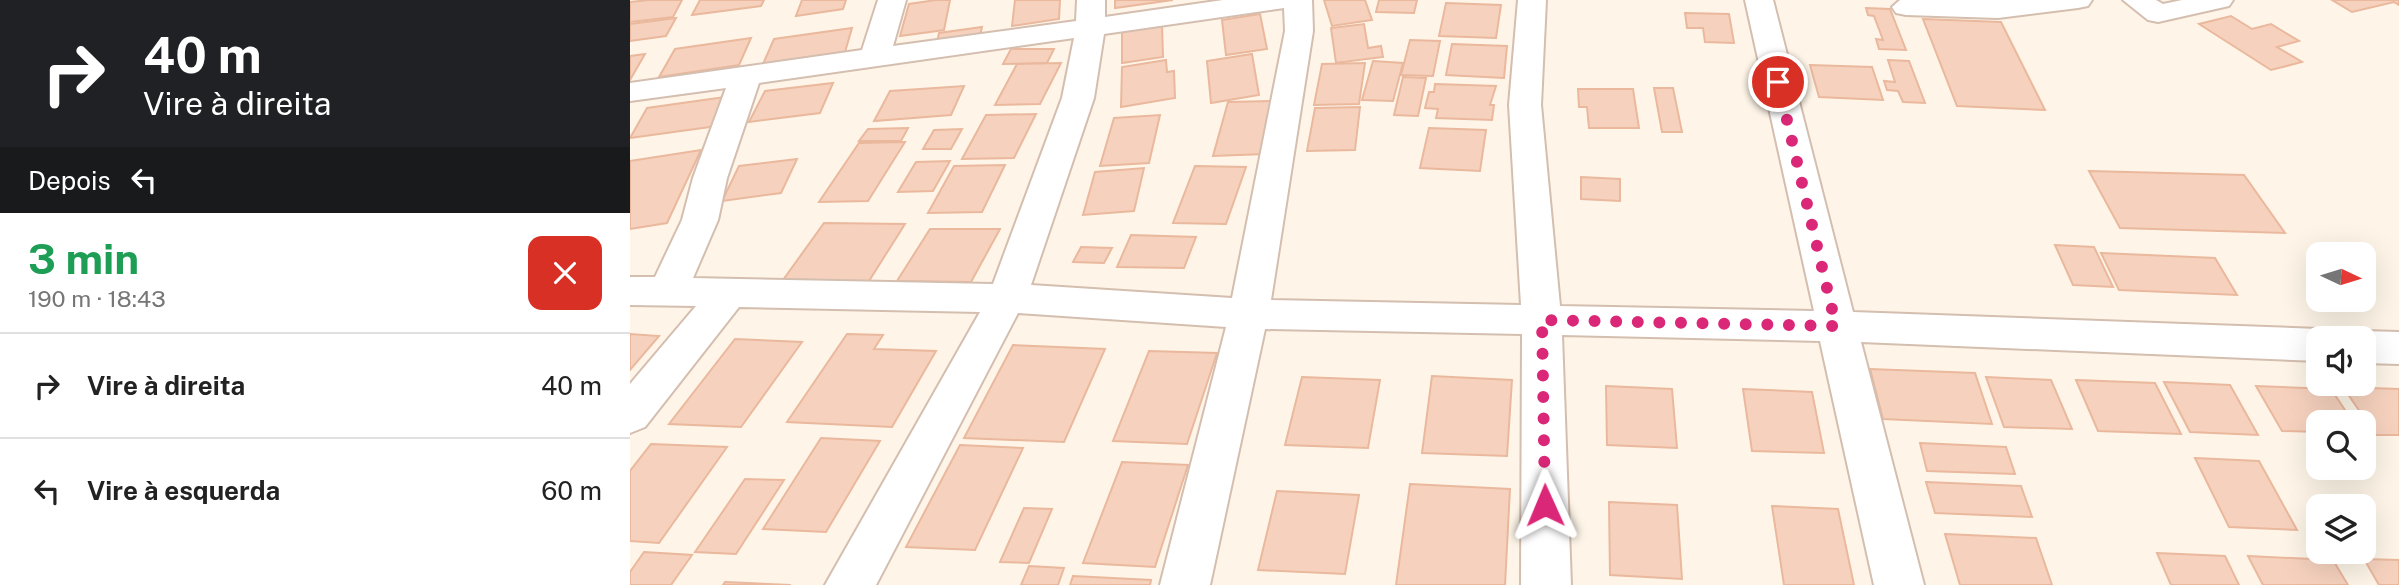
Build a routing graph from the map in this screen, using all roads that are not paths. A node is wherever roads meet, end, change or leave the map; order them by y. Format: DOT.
graph roads {
  1 [pos="892,0"];
  2 [pos="1283,0"];
  3 [pos="1298,0"];
  4 [pos="1532,0"];
  5 [pos="1759,0"];
  6 [pos="2078,0"];
  7 [pos="2137,0"];
  8 [pos="2219,0"];
  9 [pos="1906,7"];
  10 [pos="1090,14"];
  11 [pos="874,58"];
  12 [pos="746,76"];
  13 [pos="630,92"];
  14 [pos="630,290"];
  15 [pos="668,291"];
  16 [pos="729,293"];
  17 [pos="1007,298"];
  18 [pos="1249,314"];
  19 [pos="1542,320"];
  20 [pos="1836,326"];
  21 [pos="2306,344"];
  22 [pos="2376,347"];
  23 [pos="2399,348"];
  24 [pos="630,415"];
  25 [pos="850,585"];
  26 [pos="1185,585"];
  27 [pos="1546,585"];
  28 [pos="1899,585"];
  1 -- 11 [label="street"];
  2 -- 10 [label="street"];
  3 -- 18 [label="street"];
  4 -- 19 [label="street"];
  5 -- 20 [label="street"];
  6 -- 9 [label="street"];
  7 -- 8 [label="street"];
  10 -- 11 [label="street"];
  10 -- 17 [label="street"];
  11 -- 12 [label="street"];
  12 -- 13 [label="street"];
  12 -- 15 [label="street"];
  14 -- 15 [label="street"];
  15 -- 16 [label="street"];
  16 -- 17 [label="street"];
  16 -- 24 [label="street"];
  17 -- 18 [label="street"];
  17 -- 25 [label="street"];
  18 -- 19 [label="street"];
  18 -- 26 [label="street"];
  19 -- 20 [label="street"];
  19 -- 27 [label="street"];
  20 -- 21 [label="street"];
  20 -- 28 [label="street"];
  22 -- 23 [label="street"];
}
